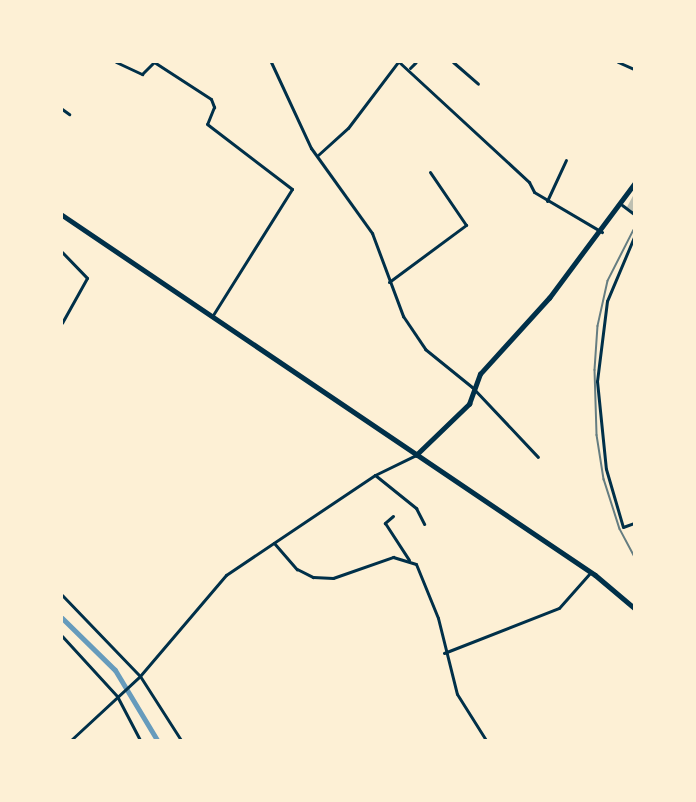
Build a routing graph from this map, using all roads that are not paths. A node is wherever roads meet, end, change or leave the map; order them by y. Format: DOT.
graph roads {
  1 [pos="116,62"];
  2 [pos="154,62"];
  3 [pos="271,62"];
  4 [pos="398,62"];
  5 [pos="416,62"];
  6 [pos="453,62"];
  7 [pos="618,62"];
  8 [pos="410,68"];
  9 [pos="634,69"];
  10 [pos="478,84"];
  11 [pos="62,109"];
  12 [pos="69,114"];
  13 [pos="318,156"];
  14 [pos="566,160"];
  15 [pos="430,172"];
  16 [pos="634,184"];
  17 [pos="546,201"];
  18 [pos="622,205"];
  19 [pos="634,214"];
  20 [pos="62,215"];
  21 [pos="602,232"];
  22 [pos="634,237"];
  23 [pos="62,252"];
  24 [pos="389,282"];
  25 [pos="212,316"];
  26 [pos="62,323"];
  27 [pos="472,387"];
  28 [pos="416,455"];
  29 [pos="538,457"];
  30 [pos="375,475"];
  31 [pos="393,516"];
  32 [pos="634,523"];
  33 [pos="424,524"];
  34 [pos="274,543"];
  35 [pos="409,560"];
  36 [pos="591,572"];
  37 [pos="62,595"];
  38 [pos="634,608"];
  39 [pos="62,636"];
  40 [pos="444,653"];
  41 [pos="140,676"];
  42 [pos="117,696"];
  43 [pos="71,741"];
  44 [pos="140,741"];
  45 [pos="181,741"];
  46 [pos="486,741"];
  1 -- 2 [label="street"];
  2 -- 25 [label="street"];
  3 -- 13 [label="street"];
  4 -- 8 [label="street"];
  4 -- 13 [label="street"];
  5 -- 8 [label="street"];
  6 -- 10 [label="street"];
  7 -- 9 [label="street"];
  8 -- 17 [label="street"];
  11 -- 12 [label="street"];
  13 -- 24 [label="street"];
  14 -- 17 [label="street"];
  15 -- 24 [label="street"];
  16 -- 18 [label="main road"];
  17 -- 21 [label="street"];
  18 -- 19 [label="street"];
  18 -- 21 [label="main road"];
  20 -- 25 [label="main road"];
  21 -- 27 [label="main road"];
  22 -- 32 [label="street"];
  23 -- 26 [label="street"];
  24 -- 27 [label="street"];
  25 -- 28 [label="main road"];
  27 -- 28 [label="main road"];
  27 -- 29 [label="street"];
  28 -- 30 [label="street"];
  28 -- 36 [label="main road"];
  30 -- 33 [label="street"];
  30 -- 34 [label="street"];
  31 -- 35 [label="street"];
  34 -- 35 [label="street"];
  34 -- 41 [label="street"];
  35 -- 40 [label="street"];
  36 -- 38 [label="main road"];
  36 -- 40 [label="street"];
  37 -- 41 [label="street"];
  39 -- 42 [label="street"];
  40 -- 46 [label="street"];
  41 -- 42 [label="street"];
  41 -- 45 [label="street"];
  42 -- 43 [label="street"];
  42 -- 44 [label="street"];
}
